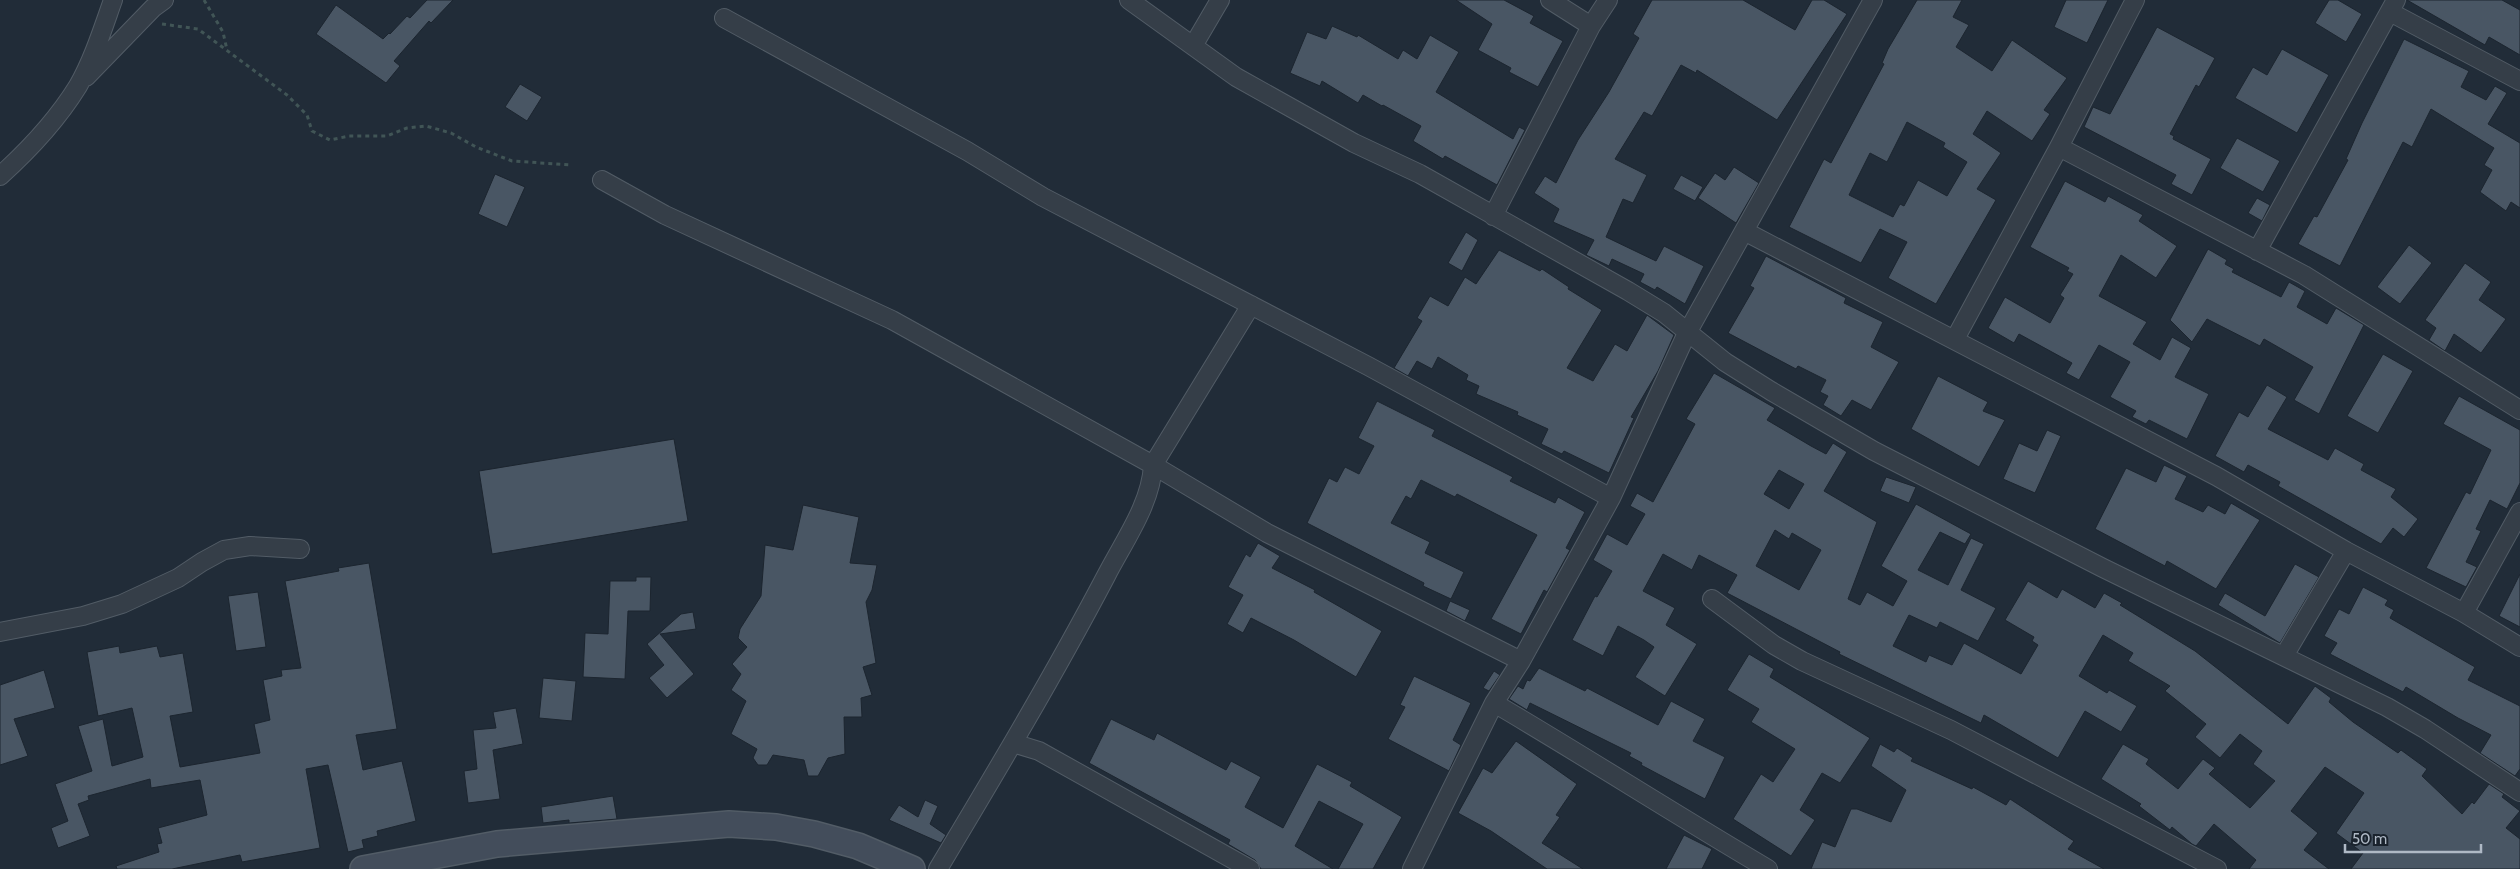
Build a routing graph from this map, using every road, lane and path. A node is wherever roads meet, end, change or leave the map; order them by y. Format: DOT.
graph roads {
  1 [pos="113,0"];
  2 [pos="164,0"];
  3 [pos="204,0"];
  4 [pos="1130,0"];
  5 [pos="1220,0"];
  6 [pos="1550,0"];
  7 [pos="1608,0"];
  8 [pos="2135,0"];
  9 [pos="1867,2"];
  10 [pos="2393,6"];
  11 [pos="724,18"];
  12 [pos="142,20"];
  13 [pos="1590,26"];
  14 [pos="1193,46"];
  15 [pos="227,51"];
  16 [pos="2520,81"];
  17 [pos="79,85"];
  18 [pos="2059,146"];
  19 [pos="572,166"];
  20 [pos="0,176"];
  21 [pos="602,180"];
  22 [pos="1493,216"];
  23 [pos="1746,232"];
  24 [pos="2257,251"];
  25 [pos="1251,305"];
  26 [pos="1687,333"];
  27 [pos="1955,339"];
  28 [pos="2520,410"];
  29 [pos="1153,465"];
  30 [pos="1611,498"];
  31 [pos="2520,512"];
  32 [pos="300,549"];
  33 [pos="2346,551"];
  34 [pos="1712,599"];
  35 [pos="2464,613"];
  36 [pos="0,632"];
  37 [pos="2520,647"];
  38 [pos="2284,656"];
  39 [pos="1521,661"];
  40 [pos="1494,704"];
  41 [pos="1013,743"];
  42 [pos="2520,792"];
  43 [pos="364,869"];
  44 [pos="912,869"];
  45 [pos="938,869"];
  46 [pos="1250,869"];
  47 [pos="1412,869"];
  48 [pos="1768,869"];
  49 [pos="2217,869"];
  1 -- 17 [label="street"];
  2 -- 12 [label="street"];
  3 -- 15 [label="path"];
  4 -- 14 [label="street"];
  5 -- 14 [label="street"];
  6 -- 13 [label="street"];
  7 -- 13 [label="street"];
  8 -- 18 [label="street"];
  9 -- 23 [label="street"];
  10 -- 16 [label="street"];
  10 -- 24 [label="street"];
  11 -- 25 [label="street"];
  12 -- 15 [label="path"];
  12 -- 17 [label="street"];
  13 -- 22 [label="street"];
  14 -- 22 [label="street"];
  15 -- 19 [label="path"];
  17 -- 20 [label="street"];
  18 -- 24 [label="street"];
  18 -- 27 [label="street"];
  21 -- 29 [label="street"];
  22 -- 26 [label="street"];
  23 -- 26 [label="street"];
  23 -- 27 [label="street"];
  24 -- 28 [label="street"];
  25 -- 29 [label="street"];
  25 -- 30 [label="street"];
  26 -- 30 [label="street"];
  26 -- 38 [label="street"];
  27 -- 33 [label="street"];
  29 -- 39 [label="street"];
  29 -- 41 [label="street"];
  30 -- 39 [label="street"];
  31 -- 35 [label="street"];
  32 -- 36 [label="street"];
  33 -- 35 [label="street"];
  33 -- 38 [label="street"];
  34 -- 49 [label="street"];
  35 -- 37 [label="street"];
  38 -- 42 [label="street"];
  39 -- 40 [label="street"];
  40 -- 47 [label="street"];
  40 -- 48 [label="street"];
  41 -- 45 [label="street"];
  41 -- 46 [label="street"];
  43 -- 44 [label="street"];
}
